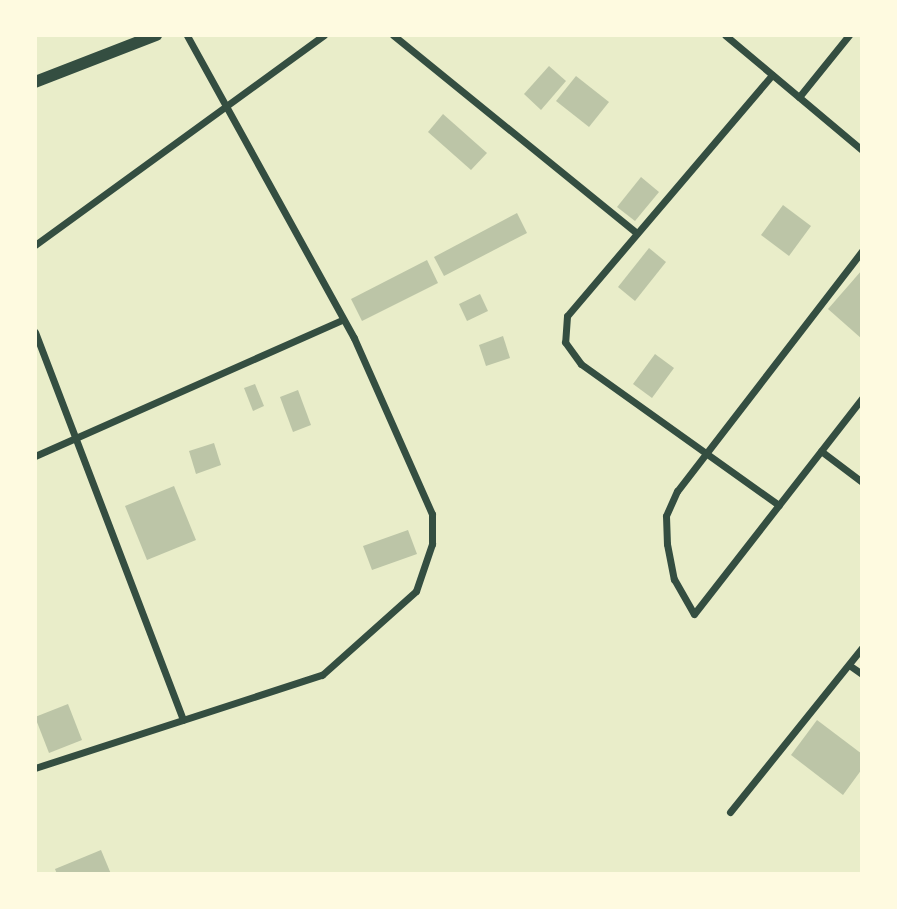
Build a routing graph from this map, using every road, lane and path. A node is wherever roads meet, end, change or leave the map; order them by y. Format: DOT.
graph roads {
  1 [pos="156,35"];
  2 [pos="187,35"];
  3 [pos="324,35"];
  4 [pos="393,35"];
  5 [pos="725,35"];
  6 [pos="849,35"];
  7 [pos="772,75"];
  8 [pos="35,82"];
  9 [pos="799,97"];
  10 [pos="226,107"];
  11 [pos="862,150"];
  12 [pos="637,233"];
  13 [pos="35,245"];
  14 [pos="862,251"];
  15 [pos="342,320"];
  16 [pos="35,332"];
  17 [pos="862,398"];
  18 [pos="75,438"];
  19 [pos="821,451"];
  20 [pos="704,455"];
  21 [pos="35,456"];
  22 [pos="862,482"];
  23 [pos="779,505"];
  24 [pos="862,649"];
  25 [pos="849,665"];
  26 [pos="862,674"];
  27 [pos="183,720"];
  28 [pos="35,768"];
  29 [pos="730,813"];
  1 -- 8 [label="street"];
  2 -- 10 [label="street"];
  3 -- 10 [label="street"];
  4 -- 12 [label="street"];
  5 -- 7 [label="street"];
  6 -- 9 [label="street"];
  7 -- 9 [label="street"];
  7 -- 12 [label="street"];
  9 -- 11 [label="street"];
  10 -- 13 [label="street"];
  10 -- 15 [label="street"];
  12 -- 20 [label="street"];
  14 -- 20 [label="street"];
  15 -- 18 [label="street"];
  15 -- 27 [label="street"];
  16 -- 18 [label="street"];
  17 -- 19 [label="street"];
  18 -- 21 [label="street"];
  18 -- 27 [label="street"];
  19 -- 22 [label="street"];
  19 -- 23 [label="street"];
  20 -- 23 [label="street"];
  20 -- 23 [label="street"];
  24 -- 25 [label="street"];
  25 -- 26 [label="street"];
  25 -- 29 [label="street"];
  27 -- 28 [label="street"];
}
